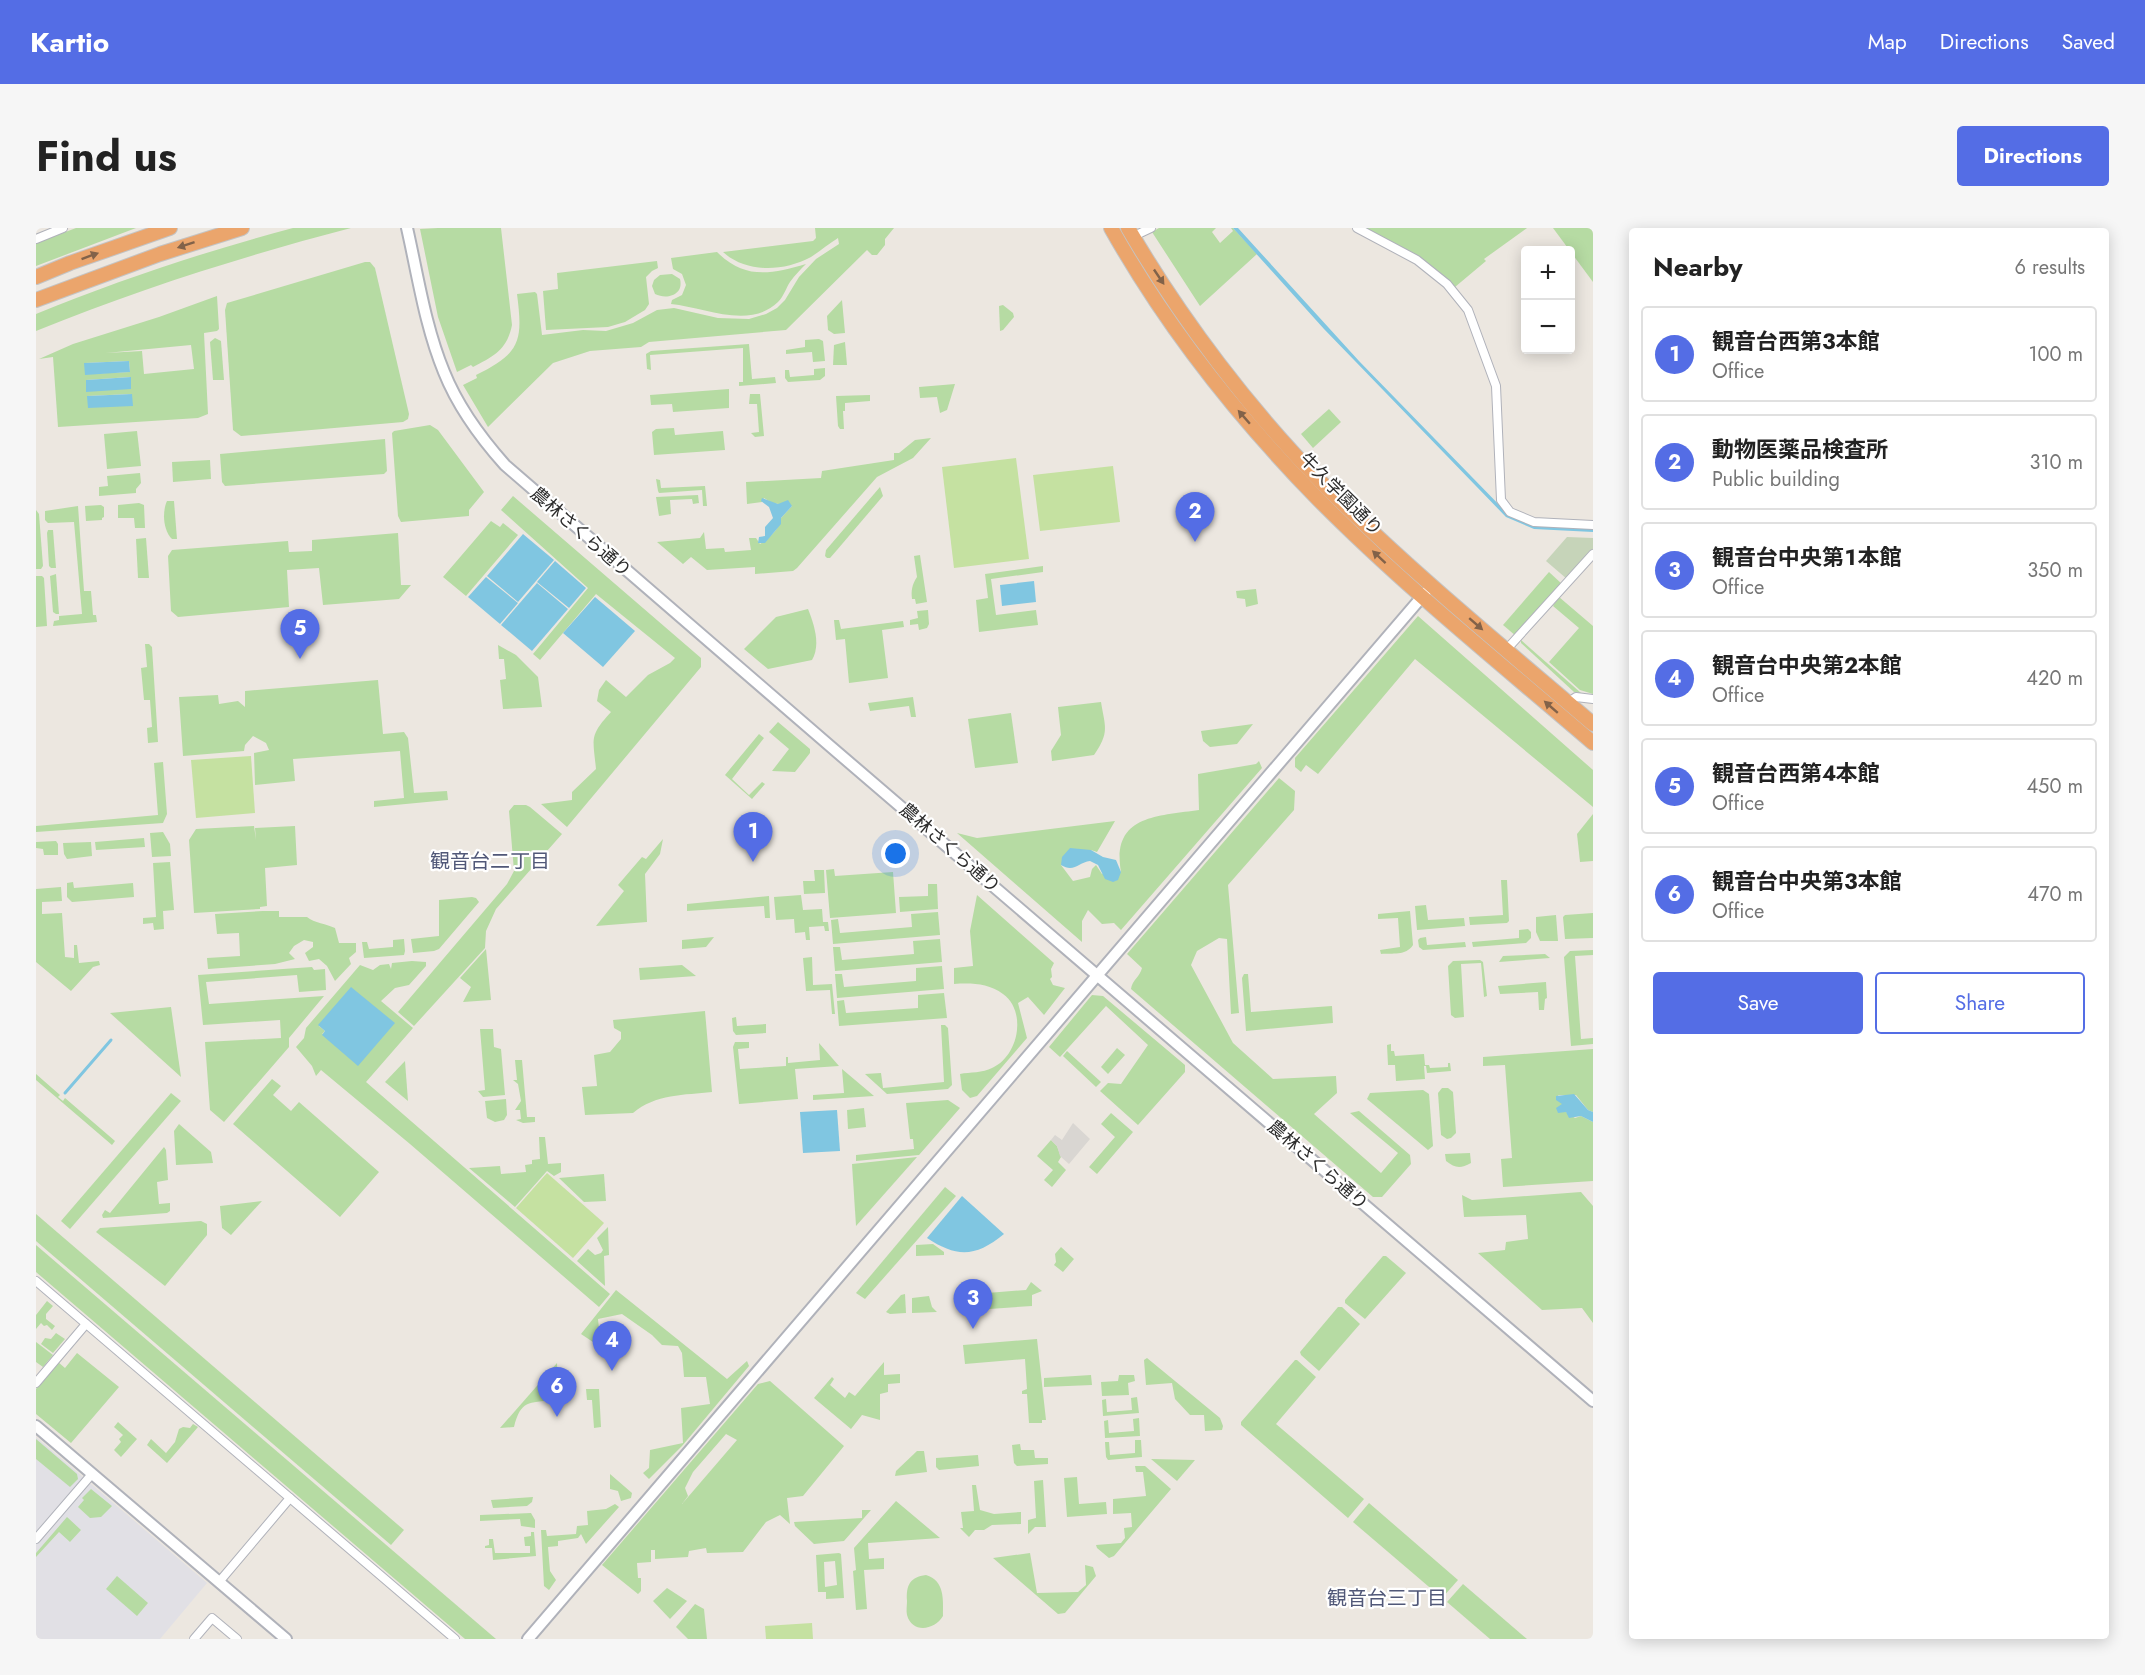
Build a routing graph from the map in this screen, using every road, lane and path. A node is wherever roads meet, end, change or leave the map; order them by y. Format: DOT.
graph roads {
  1 [pos="63,228"];
  2 [pos="170,228"];
  3 [pos="242,228"];
  4 [pos="407,228"];
  5 [pos="1111,228"];
  6 [pos="1151,228"];
  7 [pos="1357,228"];
  8 [pos="1131,232"];
  9 [pos="36,238"];
  10 [pos="1119,242"];
  11 [pos="36,277"];
  12 [pos="36,300"];
  13 [pos="1593,525"];
  14 [pos="1593,554"];
  15 [pos="1427,592"];
  16 [pos="1506,650"];
  17 [pos="1593,699"];
  18 [pos="1567,703"];
  19 [pos="1593,724"];
  20 [pos="1593,743"];
  21 [pos="1097,975"];
  22 [pos="36,1281"];
  23 [pos="87,1324"];
  24 [pos="36,1383"];
  25 [pos="1593,1401"];
  26 [pos="36,1426"];
  27 [pos="92,1474"];
  28 [pos="290,1498"];
  29 [pos="36,1539"];
  30 [pos="219,1582"];
  31 [pos="194,1639"];
  32 [pos="237,1639"];
  33 [pos="286,1639"];
  34 [pos="455,1639"];
  35 [pos="528,1639"];
  1 -- 9 [label="street"];
  11 -- 2 [label="highway, one-way"];
  3 -- 12 [label="highway, one-way"];
  4 -- 21 [label="street, 農林さくら通り"];
  5 -- 10 [label="highway, 牛久学園通り"];
  6 -- 8 [label="street"];
  7 -- 13 [label="street"];
  8 -- 10 [label="street"];
  8 -- 15 [label="highway, 牛久学園通り, one-way"];
  15 -- 10 [label="highway, 牛久学園通り, one-way"];
  14 -- 16 [label="street"];
  15 -- 16 [label="highway, 牛久学園通り, one-way"];
  20 -- 15 [label="highway, 牛久学園通り, one-way"];
  15 -- 21 [label="street"];
  16 -- 18 [label="highway, 牛久学園通り"];
  17 -- 18 [label="street"];
  18 -- 19 [label="highway, 牛久学園通り"];
  21 -- 25 [label="street, 農林さくら通り"];
  21 -- 35 [label="street"];
  22 -- 23 [label="street"];
  23 -- 24 [label="street"];
  23 -- 28 [label="street"];
  26 -- 27 [label="street"];
  27 -- 29 [label="street"];
  27 -- 30 [label="street"];
  28 -- 30 [label="street"];
  28 -- 34 [label="street"];
  30 -- 33 [label="street"];
  31 -- 32 [label="street"];
}
